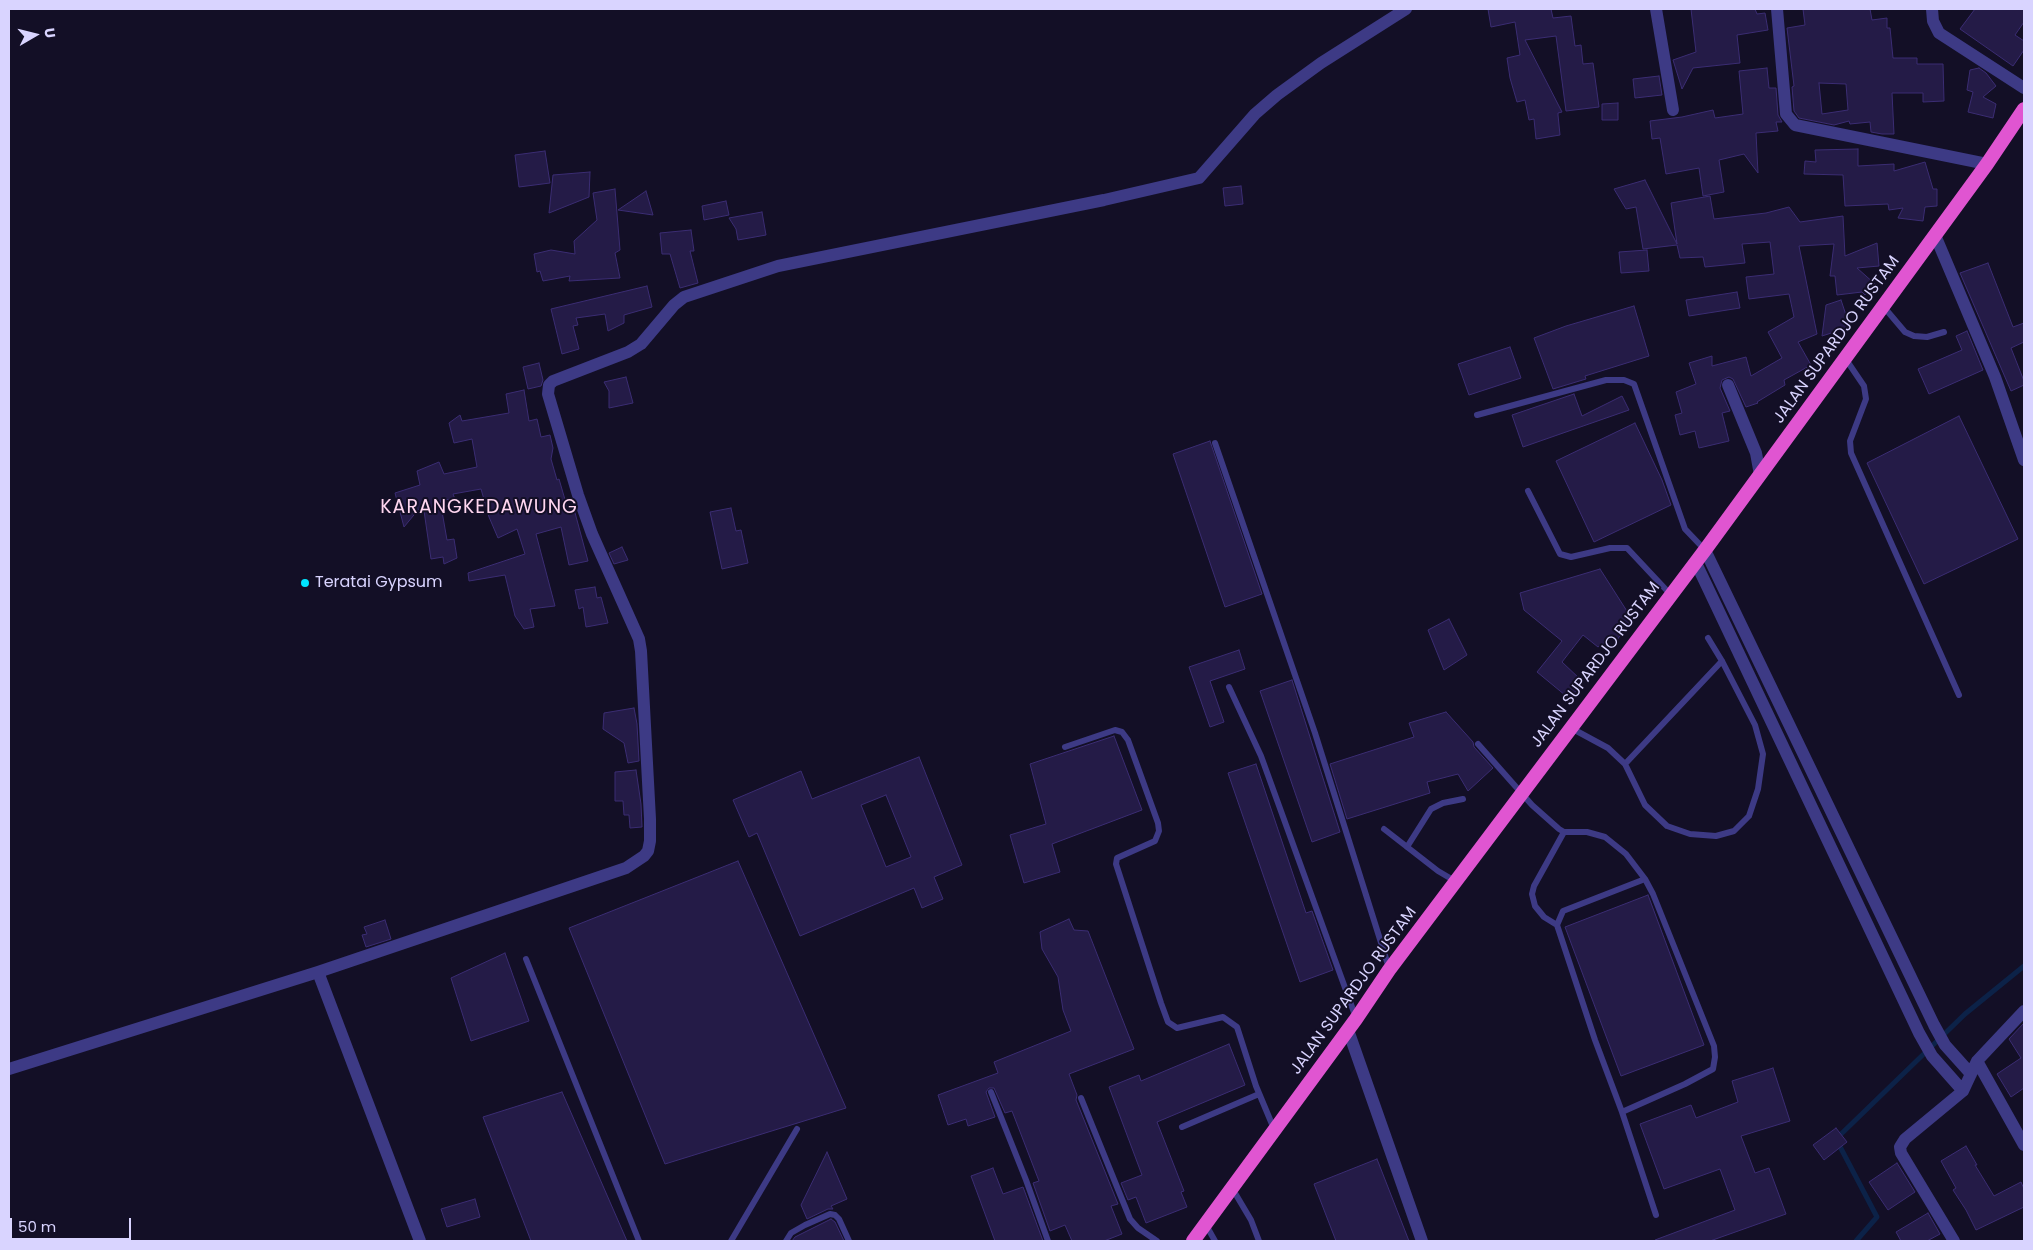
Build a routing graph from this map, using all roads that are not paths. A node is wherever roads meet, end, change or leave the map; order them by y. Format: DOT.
graph roads {
  1 [pos="1406,9"];
  2 [pos="1656,9"];
  3 [pos="1777,9"];
  4 [pos="1932,9"];
  5 [pos="2024,88"];
  6 [pos="2024,109"];
  7 [pos="1672,110"];
  8 [pos="1987,164"];
  9 [pos="1935,235"];
  10 [pos="1883,306"];
  11 [pos="1944,332"];
  12 [pos="1845,358"];
  13 [pos="1728,385"];
  14 [pos="1477,415"];
  15 [pos="1215,443"];
  16 [pos="2024,460"];
  17 [pos="1760,475"];
  18 [pos="1528,491"];
  19 [pos="1705,550"];
  20 [pos="1696,563"];
  21 [pos="1670,595"];
  22 [pos="1708,638"];
  23 [pos="1722,661"];
  24 [pos="1229,686"];
  25 [pos="1960,695"];
  26 [pos="1571,728"];
  27 [pos="1478,744"];
  28 [pos="1065,747"];
  29 [pos="1625,764"];
  30 [pos="1522,792"];
  31 [pos="1463,799"];
  32 [pos="1384,829"];
  33 [pos="1564,832"];
  34 [pos="1407,847"];
  35 [pos="1645,879"];
  36 [pos="1455,881"];
  37 [pos="1557,925"];
  38 [pos="526,958"];
  39 [pos="1389,970"];
  40 [pos="318,972"];
  41 [pos="2024,1011"];
  42 [pos="1356,1019"];
  43 [pos="1348,1030"];
  44 [pos="1977,1061"];
  45 [pos="9,1069"];
  46 [pos="1971,1074"];
  47 [pos="1963,1091"];
  48 [pos="991,1092"];
  49 [pos="1259,1094"];
  50 [pos="1081,1098"];
  51 [pos="1622,1112"];
  52 [pos="1182,1128"];
  53 [pos="797,1129"];
  54 [pos="1275,1130"];
  55 [pos="2024,1145"];
  56 [pos="1232,1188"];
  57 [pos="1656,1215"];
  58 [pos="1206,1224"];
  59 [pos="420,1241"];
  60 [pos="639,1241"];
  61 [pos="731,1241"];
  62 [pos="786,1241"];
  63 [pos="849,1241"];
  64 [pos="1048,1241"];
  65 [pos="1157,1241"];
  66 [pos="1193,1241"];
  67 [pos="1215,1241"];
  68 [pos="1258,1241"];
  69 [pos="1422,1241"];
  70 [pos="1954,1241"];
  1 -- 40 [label="street"];
  2 -- 7 [label="street"];
  3 -- 8 [label="street"];
  4 -- 5 [label="street"];
  6 -- 8 [label="highway, JALAN SUPARDJO RUSTAM"];
  8 -- 9 [label="highway, JALAN SUPARDJO RUSTAM"];
  9 -- 10 [label="highway, JALAN SUPARDJO RUSTAM"];
  9 -- 16 [label="street"];
  10 -- 11 [label="lane"];
  10 -- 12 [label="highway, JALAN SUPARDJO RUSTAM"];
  12 -- 17 [label="highway, JALAN SUPARDJO RUSTAM"];
  12 -- 25 [label="lane"];
  13 -- 17 [label="street"];
  14 -- 19 [label="lane"];
  15 -- 39 [label="lane"];
  17 -- 19 [label="highway, JALAN SUPARDJO RUSTAM"];
  18 -- 21 [label="lane"];
  19 -- 20 [label="highway, JALAN SUPARDJO RUSTAM"];
  19 -- 46 [label="street"];
  20 -- 21 [label="highway, JALAN SUPARDJO RUSTAM"];
  20 -- 47 [label="street"];
  21 -- 26 [label="highway, JALAN SUPARDJO RUSTAM"];
  22 -- 23 [label="lane"];
  23 -- 29 [label="lane"];
  23 -- 29 [label="lane"];
  24 -- 42 [label="lane"];
  26 -- 29 [label="lane"];
  26 -- 30 [label="highway, JALAN SUPARDJO RUSTAM"];
  27 -- 30 [label="lane"];
  28 -- 49 [label="lane"];
  30 -- 33 [label="lane"];
  30 -- 36 [label="highway, JALAN SUPARDJO RUSTAM"];
  31 -- 34 [label="lane"];
  32 -- 34 [label="lane"];
  33 -- 35 [label="lane"];
  33 -- 37 [label="lane"];
  34 -- 36 [label="lane"];
  35 -- 37 [label="lane"];
  35 -- 51 [label="lane"];
  36 -- 39 [label="highway, JALAN SUPARDJO RUSTAM"];
  37 -- 51 [label="lane"];
  38 -- 60 [label="lane"];
  39 -- 42 [label="highway, JALAN SUPARDJO RUSTAM"];
  40 -- 45 [label="street"];
  40 -- 59 [label="street"];
  41 -- 44 [label="street"];
  42 -- 43 [label="highway, JALAN SUPARDJO RUSTAM"];
  43 -- 54 [label="highway, JALAN SUPARDJO RUSTAM"];
  43 -- 69 [label="street"];
  44 -- 46 [label="street"];
  44 -- 55 [label="street"];
  46 -- 47 [label="street"];
  47 -- 70 [label="street"];
  48 -- 64 [label="lane"];
  49 -- 52 [label="lane"];
  49 -- 54 [label="lane"];
  50 -- 65 [label="lane"];
  51 -- 57 [label="lane"];
  53 -- 61 [label="lane"];
  54 -- 56 [label="highway, JALAN SUPARDJO RUSTAM"];
  56 -- 58 [label="highway, JALAN SUPARDJO RUSTAM"];
  56 -- 68 [label="lane"];
  58 -- 66 [label="highway, JALAN SUPARDJO RUSTAM"];
  58 -- 67 [label="lane"];
  62 -- 63 [label="lane"];
}
